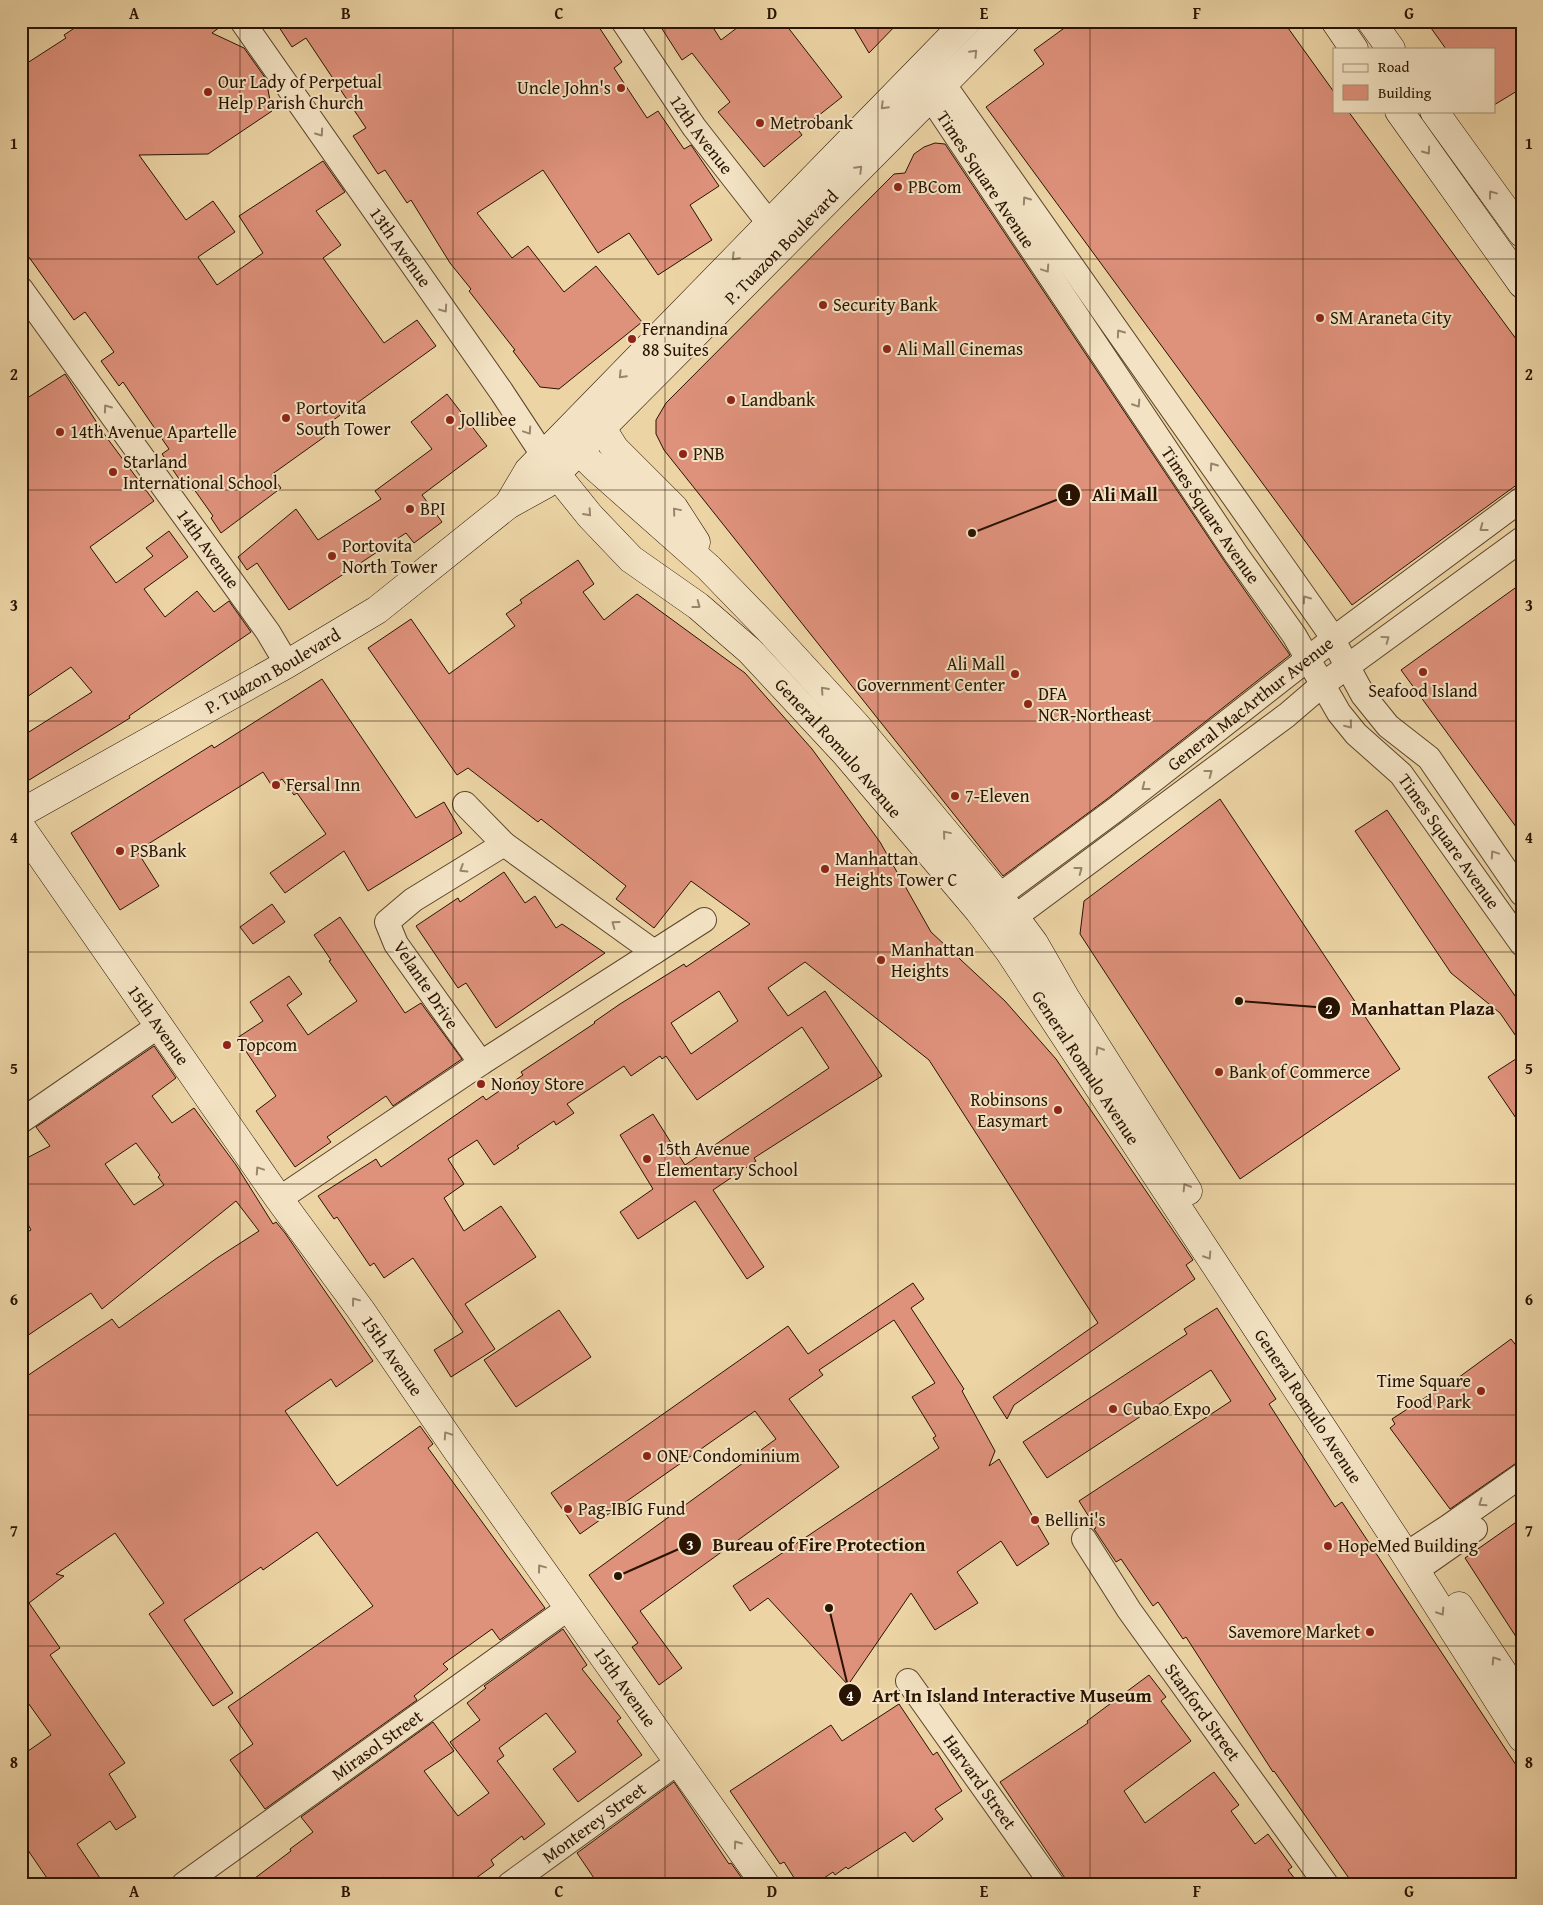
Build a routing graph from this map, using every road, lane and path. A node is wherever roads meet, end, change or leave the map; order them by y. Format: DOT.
graph roads {
  1 [pos="242,21"];
  2 [pos="623,21"];
  3 [pos="967,21"];
  4 [pos="1006,21"];
  5 [pos="1334,21"];
  6 [pos="1371,21"];
  7 [pos="1353,48"];
  8 [pos="1389,48"];
  9 [pos="918,72"];
  10 [pos="937,91"];
  11 [pos="1400,112"];
  12 [pos="1435,112"];
  13 [pos="778,231"];
  14 [pos="1522,233"];
  15 [pos="1522,284"];
  16 [pos="21,289"];
  17 [pos="601,427"];
  18 [pos="561,454"];
  19 [pos="1522,499"];
  20 [pos="668,530"];
  21 [pos="1522,539"];
  22 [pos="631,558"];
  23 [pos="710,568"];
  24 [pos="1332,640"];
  25 [pos="1307,660"];
  26 [pos="287,664"];
  27 [pos="1347,667"];
  28 [pos="1322,685"];
  29 [pos="465,804"];
  30 [pos="21,813"];
  31 [pos="21,827"];
  32 [pos="504,844"];
  33 [pos="1522,894"];
  34 [pos="989,903"];
  35 [pos="704,920"];
  36 [pos="1005,924"];
  37 [pos="1522,944"];
  38 [pos="654,952"];
  39 [pos="160,1025"];
  40 [pos="481,1063"];
  41 [pos="21,1121"];
  42 [pos="279,1199"];
  43 [pos="1522,1475"];
  44 [pos="1522,1495"];
  45 [pos="1084,1539"];
  46 [pos="1417,1558"];
  47 [pos="570,1607"];
  48 [pos="908,1680"];
  49 [pos="1522,1700"];
  50 [pos="1522,1738"];
  51 [pos="678,1762"];
  52 [pos="184,1884"];
  53 [pos="510,1884"];
  54 [pos="765,1884"];
  55 [pos="1052,1884"];
  56 [pos="1326,1884"];
  1 -- 18 [label="street, 13th Avenue, one-way"];
  2 -- 13 [label="street, 12th Avenue"];
  3 -- 9 [label="main road, P. Tuazon Boulevard"];
  10 -- 4 [label="main road, P. Tuazon Boulevard, one-way"];
  5 -- 7 [label="main road"];
  6 -- 8 [label="main road"];
  9 -- 10 [label="street, Times Square Avenue"];
  9 -- 13 [label="main road, P. Tuazon Boulevard, one-way"];
  13 -- 10 [label="main road, P. Tuazon Boulevard, one-way"];
  24 -- 10 [label="street, Times Square Avenue, one-way"];
  10 -- 25 [label="street, Times Square Avenue, one-way"];
  11 -- 15 [label="main road, one-way"];
  14 -- 12 [label="main road, one-way"];
  13 -- 17 [label="main road, P. Tuazon Boulevard"];
  13 -- 18 [label="main road, P. Tuazon Boulevard, one-way"];
  26 -- 16 [label="street, 14th Avenue, one-way"];
  17 -- 18 [label="main road, P. Tuazon Boulevard"];
  23 -- 17 [label="main road, one-way"];
  18 -- 20 [label="main road, General Romulo Avenue"];
  18 -- 22 [label="main road, General Romulo Avenue, one-way"];
  18 -- 26 [label="main road, P. Tuazon Boulevard"];
  19 -- 24 [label="street, General MacArthur Avenue, one-way"];
  20 -- 22 [label="main road"];
  20 -- 23 [label="main road, General Romulo Avenue"];
  27 -- 21 [label="street, General MacArthur Avenue, one-way"];
  22 -- 34 [label="main road, General Romulo Avenue, one-way"];
  34 -- 23 [label="main road, General Romulo Avenue, one-way"];
  24 -- 25 [label="street, General MacArthur Avenue"];
  24 -- 27 [label="street, Times Square Avenue"];
  25 -- 28 [label="street, Times Square Avenue"];
  25 -- 34 [label="street, General MacArthur Avenue, one-way"];
  26 -- 30 [label="main road, P. Tuazon Boulevard"];
  27 -- 28 [label="street, General MacArthur Avenue"];
  33 -- 27 [label="street, Times Square Avenue, one-way"];
  36 -- 28 [label="street, General MacArthur Avenue, one-way"];
  28 -- 37 [label="street, Times Square Avenue, one-way"];
  29 -- 32 [label="street"];
  31 -- 39 [label="main road, 15th Avenue"];
  38 -- 32 [label="street, one-way"];
  32 -- 40 [label="street, Velante Drive, one-way"];
  34 -- 36 [label="main road, General Romulo Avenue"];
  35 -- 38 [label="street"];
  36 -- 46 [label="main road, General Romulo Avenue"];
  38 -- 40 [label="street"];
  39 -- 41 [label="street"];
  42 -- 39 [label="main road, 15th Avenue, one-way"];
  40 -- 42 [label="street"];
  47 -- 42 [label="main road, 15th Avenue, one-way"];
  43 -- 46 [label="street, one-way"];
  44 -- 46 [label="street"];
  45 -- 56 [label="street, Stanford Street"];
  49 -- 46 [label="main road, General Romulo Avenue, one-way"];
  46 -- 50 [label="main road, General Romulo Avenue, one-way"];
  47 -- 51 [label="main road, 15th Avenue"];
  47 -- 52 [label="street, Mirasol Street"];
  48 -- 55 [label="street, Harvard Street"];
  51 -- 53 [label="street, Monterey Street"];
  54 -- 51 [label="main road, 15th Avenue, one-way"];
}
